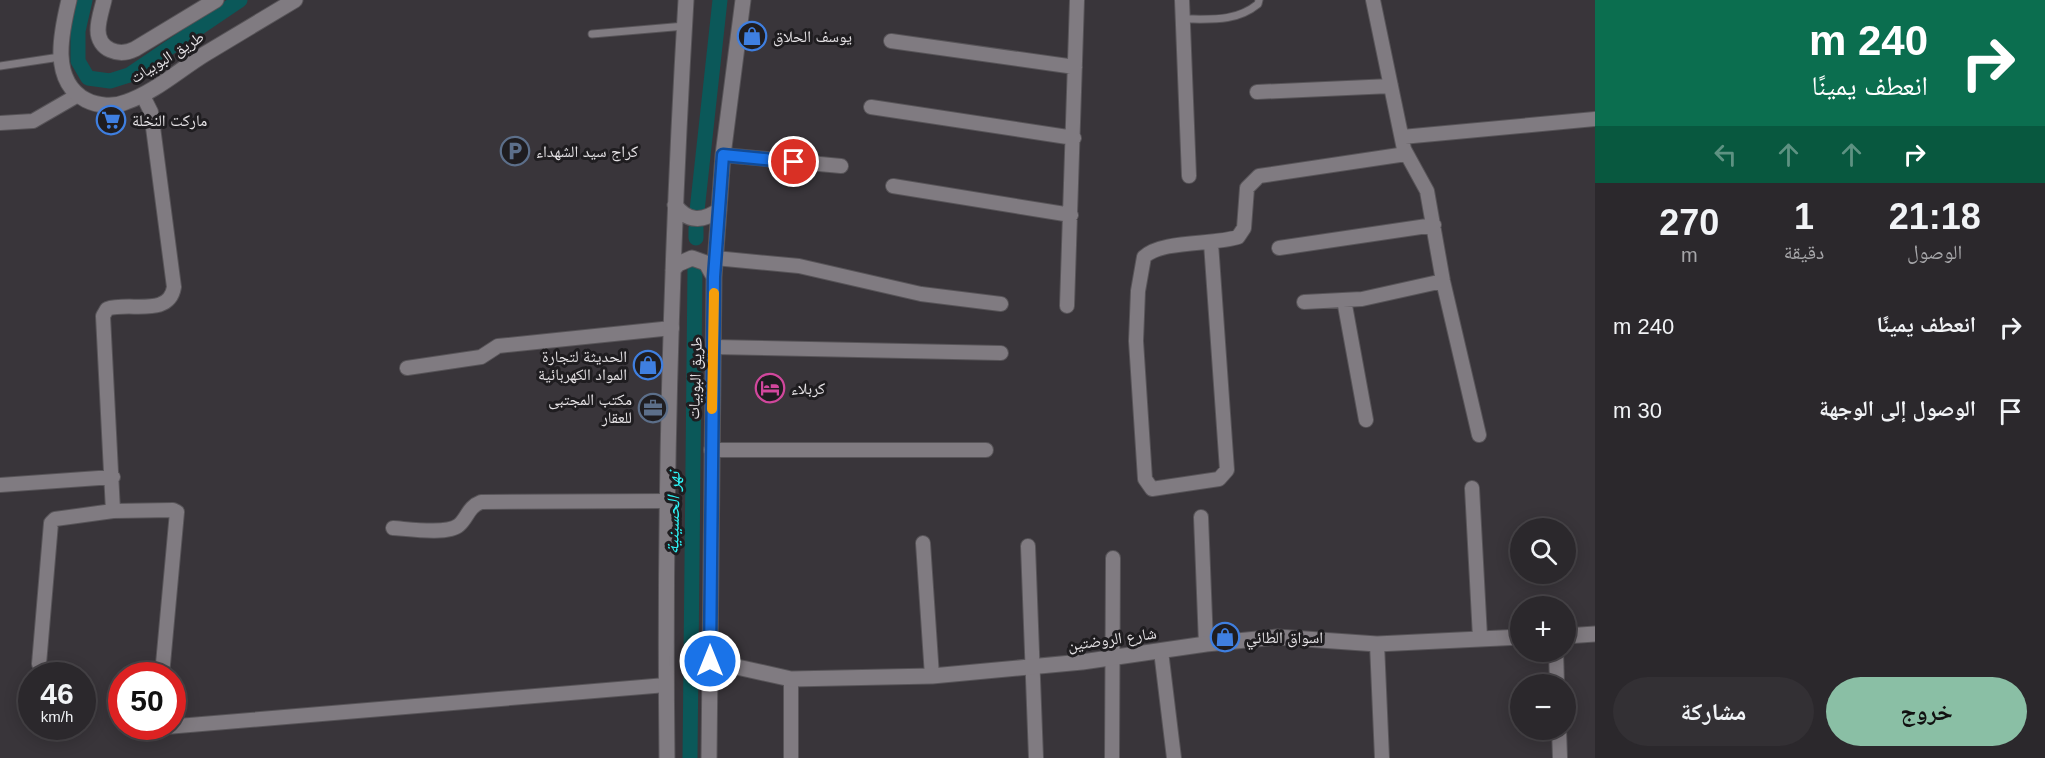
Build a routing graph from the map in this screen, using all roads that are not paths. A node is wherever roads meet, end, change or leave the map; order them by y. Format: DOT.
graph roads {
  1 [pos="69,0"];
  2 [pos="104,0"];
  3 [pos="216,0"];
  4 [pos="295,0"];
  5 [pos="686,0"];
  6 [pos="743,0"];
  7 [pos="1077,0"];
  8 [pos="1182,0"];
  9 [pos="1259,0"];
  10 [pos="1373,0"];
  11 [pos="1183,19"];
  12 [pos="685,26"];
  13 [pos="592,34"];
  14 [pos="891,41"];
  15 [pos="60,57"];
  16 [pos="0,66"];
  17 [pos="1075,67"];
  18 [pos="1391,86"];
  19 [pos="1257,92"];
  20 [pos="78,95"];
  21 [pos="143,96"];
  22 [pos="871,107"];
  23 [pos="1595,119"];
  24 [pos="0,123"];
  25 [pos="1402,137"];
  26 [pos="1074,138"];
  27 [pos="1406,154"];
  28 [pos="723,155"];
  29 [pos="841,166"];
  30 [pos="1189,176"];
  31 [pos="893,186"];
  32 [pos="675,205"];
  33 [pos="719,210"];
  34 [pos="1071,215"];
  35 [pos="1434,225"];
  36 [pos="1211,243"];
  37 [pos="1279,248"];
  38 [pos="715,258"];
  39 [pos="673,270"];
  40 [pos="714,277"];
  41 [pos="1443,281"];
  42 [pos="1344,300"];
  43 [pos="1304,302"];
  44 [pos="1001,304"];
  45 [pos="1067,306"];
  46 [pos="672,328"];
  47 [pos="714,347"];
  48 [pos="1001,353"];
  49 [pos="407,368"];
  50 [pos="1366,420"];
  51 [pos="1479,435"];
  52 [pos="711,450"];
  53 [pos="986,450"];
  54 [pos="113,477"];
  55 [pos="0,485"];
  56 [pos="1472,488"];
  57 [pos="667,501"];
  58 [pos="113,511"];
  59 [pos="1201,517"];
  60 [pos="393,528"];
  61 [pos="923,543"];
  62 [pos="1028,546"];
  63 [pos="1113,558"];
  64 [pos="1595,634"];
  65 [pos="1576,635"];
  66 [pos="1480,637"];
  67 [pos="1510,637"];
  68 [pos="1206,644"];
  69 [pos="1377,644"];
  70 [pos="1161,651"];
  71 [pos="1111,659"];
  72 [pos="710,661"];
  73 [pos="39,662"];
  74 [pos="163,662"];
  75 [pos="1032,668"];
  76 [pos="932,676"];
  77 [pos="791,679"];
  78 [pos="666,685"];
  79 [pos="186,725"];
  80 [pos="1559,740"];
  81 [pos="666,758"];
  82 [pos="709,758"];
  83 [pos="792,758"];
  84 [pos="1036,758"];
  85 [pos="1112,758"];
  86 [pos="1174,758"];
  87 [pos="1382,758"];
  88 [pos="1560,758"];
  1 -- 15 [label="main road"];
  2 -- 3 [label="main road, طريق البوبيات"];
  4 -- 21 [label="main road, طريق البوبيات"];
  5 -- 12 [label="main road, طريق البوبيات"];
  6 -- 28 [label="main road, طريق البوبيات"];
  7 -- 17 [label="street"];
  8 -- 11 [label="street"];
  9 -- 11 [label="lane"];
  10 -- 18 [label="street"];
  11 -- 30 [label="street"];
  12 -- 13 [label="lane"];
  12 -- 32 [label="main road, طريق البوبيات"];
  14 -- 17 [label="street"];
  15 -- 16 [label="lane"];
  15 -- 20 [label="main road"];
  17 -- 26 [label="street"];
  18 -- 19 [label="street"];
  18 -- 25 [label="street"];
  20 -- 21 [label="main road, طريق البوبيات"];
  20 -- 24 [label="street"];
  21 -- 54 [label="street"];
  22 -- 26 [label="street"];
  23 -- 25 [label="street"];
  25 -- 27 [label="street"];
  26 -- 34 [label="street"];
  27 -- 35 [label="street"];
  27 -- 36 [label="street"];
  28 -- 29 [label="street"];
  28 -- 33 [label="main road, طريق البوبيات"];
  31 -- 34 [label="street"];
  32 -- 33 [label="main road"];
  32 -- 39 [label="main road, طريق البوبيات"];
  33 -- 38 [label="main road, طريق البوبيات"];
  34 -- 45 [label="street"];
  35 -- 37 [label="street"];
  35 -- 41 [label="street"];
  36 -- 36 [label="street"];
  38 -- 40 [label="main road, طريق البوبيات"];
  38 -- 44 [label="street"];
  39 -- 40 [label="main road"];
  39 -- 46 [label="main road, طريق البوبيات"];
  40 -- 47 [label="main road, طريق البوبيات"];
  41 -- 42 [label="street"];
  41 -- 51 [label="street"];
  42 -- 43 [label="street"];
  42 -- 50 [label="street"];
  46 -- 49 [label="street"];
  46 -- 57 [label="main road, طريق البوبيات"];
  47 -- 48 [label="street"];
  47 -- 52 [label="main road, طريق البوبيات"];
  52 -- 53 [label="street"];
  52 -- 72 [label="main road, طريق البوبيات"];
  54 -- 55 [label="street"];
  54 -- 58 [label="street"];
  56 -- 66 [label="street"];
  57 -- 60 [label="street"];
  57 -- 78 [label="main road, طريق البوبيات"];
  58 -- 73 [label="street"];
  58 -- 74 [label="street"];
  59 -- 68 [label="street"];
  61 -- 76 [label="street"];
  62 -- 75 [label="street"];
  63 -- 71 [label="street"];
  64 -- 65 [label="main road"];
  66 -- 67 [label="main road, شارع الروضتين"];
  66 -- 69 [label="main road, شارع الروضتين"];
  68 -- 69 [label="main road, شارع الروضتين"];
  68 -- 70 [label="main road, شارع الروضتين"];
  69 -- 87 [label="street"];
  70 -- 71 [label="main road, شارع الروضتين"];
  70 -- 86 [label="street"];
  71 -- 75 [label="main road, شارع الروضتين"];
  71 -- 85 [label="street"];
  72 -- 77 [label="main road, شارع الروضتين"];
  72 -- 82 [label="main road, طريق البوبيات"];
  75 -- 76 [label="main road, شارع الروضتين"];
  75 -- 84 [label="street"];
  76 -- 77 [label="main road, شارع الروضتين"];
  77 -- 83 [label="street"];
  78 -- 79 [label="street"];
  78 -- 81 [label="main road, طريق البوبيات"];
  80 -- 88 [label="street"];
}
